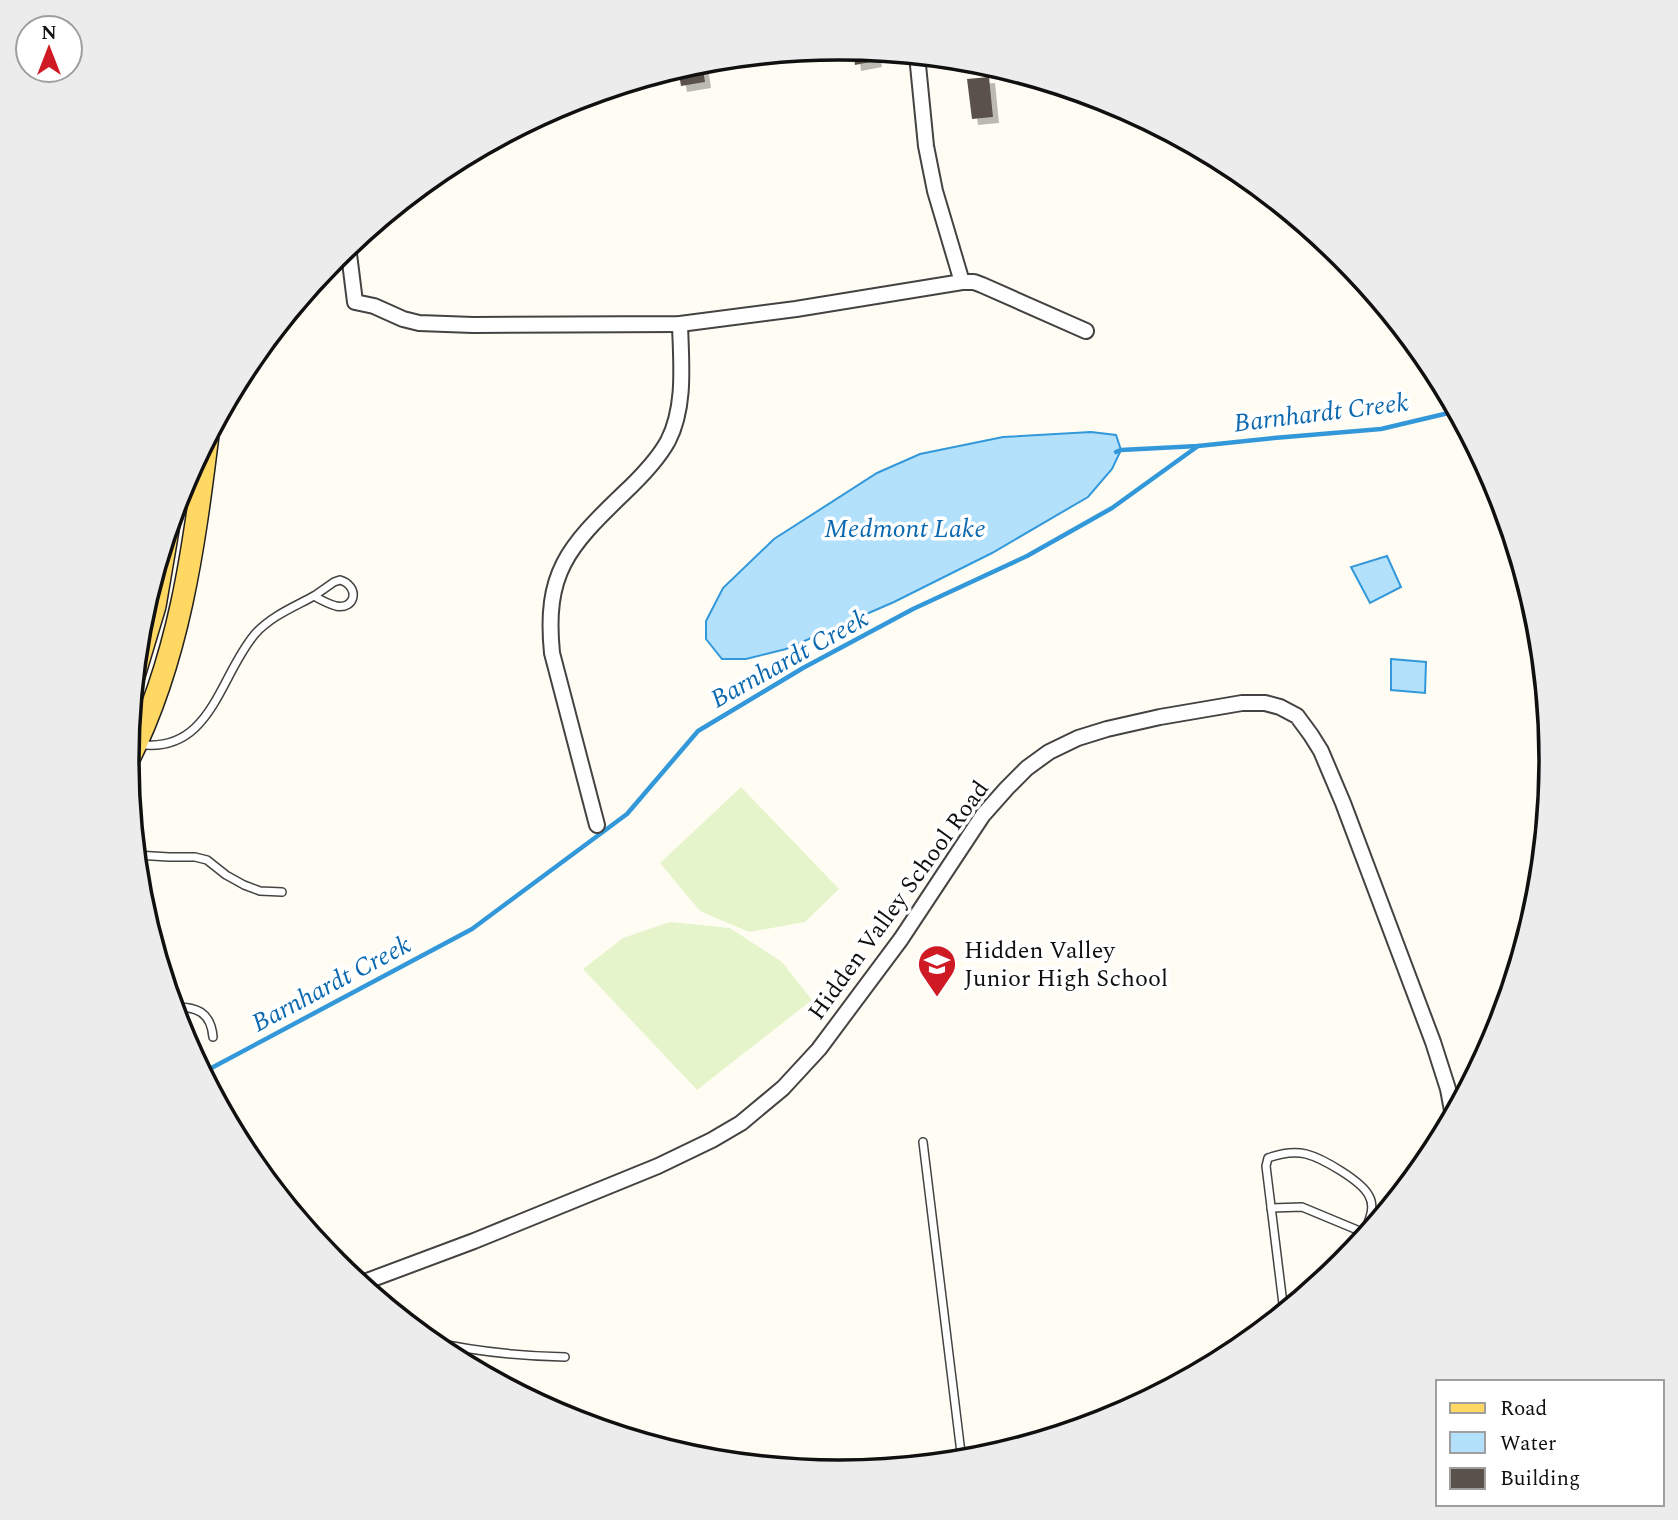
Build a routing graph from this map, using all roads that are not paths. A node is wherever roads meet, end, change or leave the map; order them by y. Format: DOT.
graph roads {
  1 [pos="919,64"];
  2 [pos="350,259"];
  3 [pos="962,282"];
  4 [pos="680,324"];
  5 [pos="1086,331"];
  6 [pos="204,466"];
  7 [pos="314,596"];
  8 [pos="140,735"];
  9 [pos="139,752"];
  10 [pos="597,825"];
  11 [pos="145,856"];
  12 [pos="282,891"];
  13 [pos="184,1006"];
  14 [pos="213,1037"];
  15 [pos="1450,1102"];
  16 [pos="923,1142"];
  17 [pos="1271,1208"];
  18 [pos="1372,1215"];
  19 [pos="1358,1230"];
  20 [pos="373,1283"];
  21 [pos="1283,1302"];
  22 [pos="457,1347"];
  23 [pos="565,1357"];
  24 [pos="961,1450"];
  1 -- 3 [label="street"];
  2 -- 4 [label="street"];
  3 -- 4 [label="street"];
  3 -- 5 [label="street"];
  4 -- 10 [label="street"];
  6 -- 8 [label="main road"];
  7 -- 7 [label="lane"];
  7 -- 9 [label="lane"];
  11 -- 12 [label="lane"];
  13 -- 14 [label="lane"];
  15 -- 20 [label="street, Hidden Valley School Road"];
  16 -- 24 [label="lane"];
  17 -- 18 [label="lane"];
  17 -- 19 [label="lane"];
  17 -- 21 [label="lane"];
  22 -- 23 [label="lane"];
}
